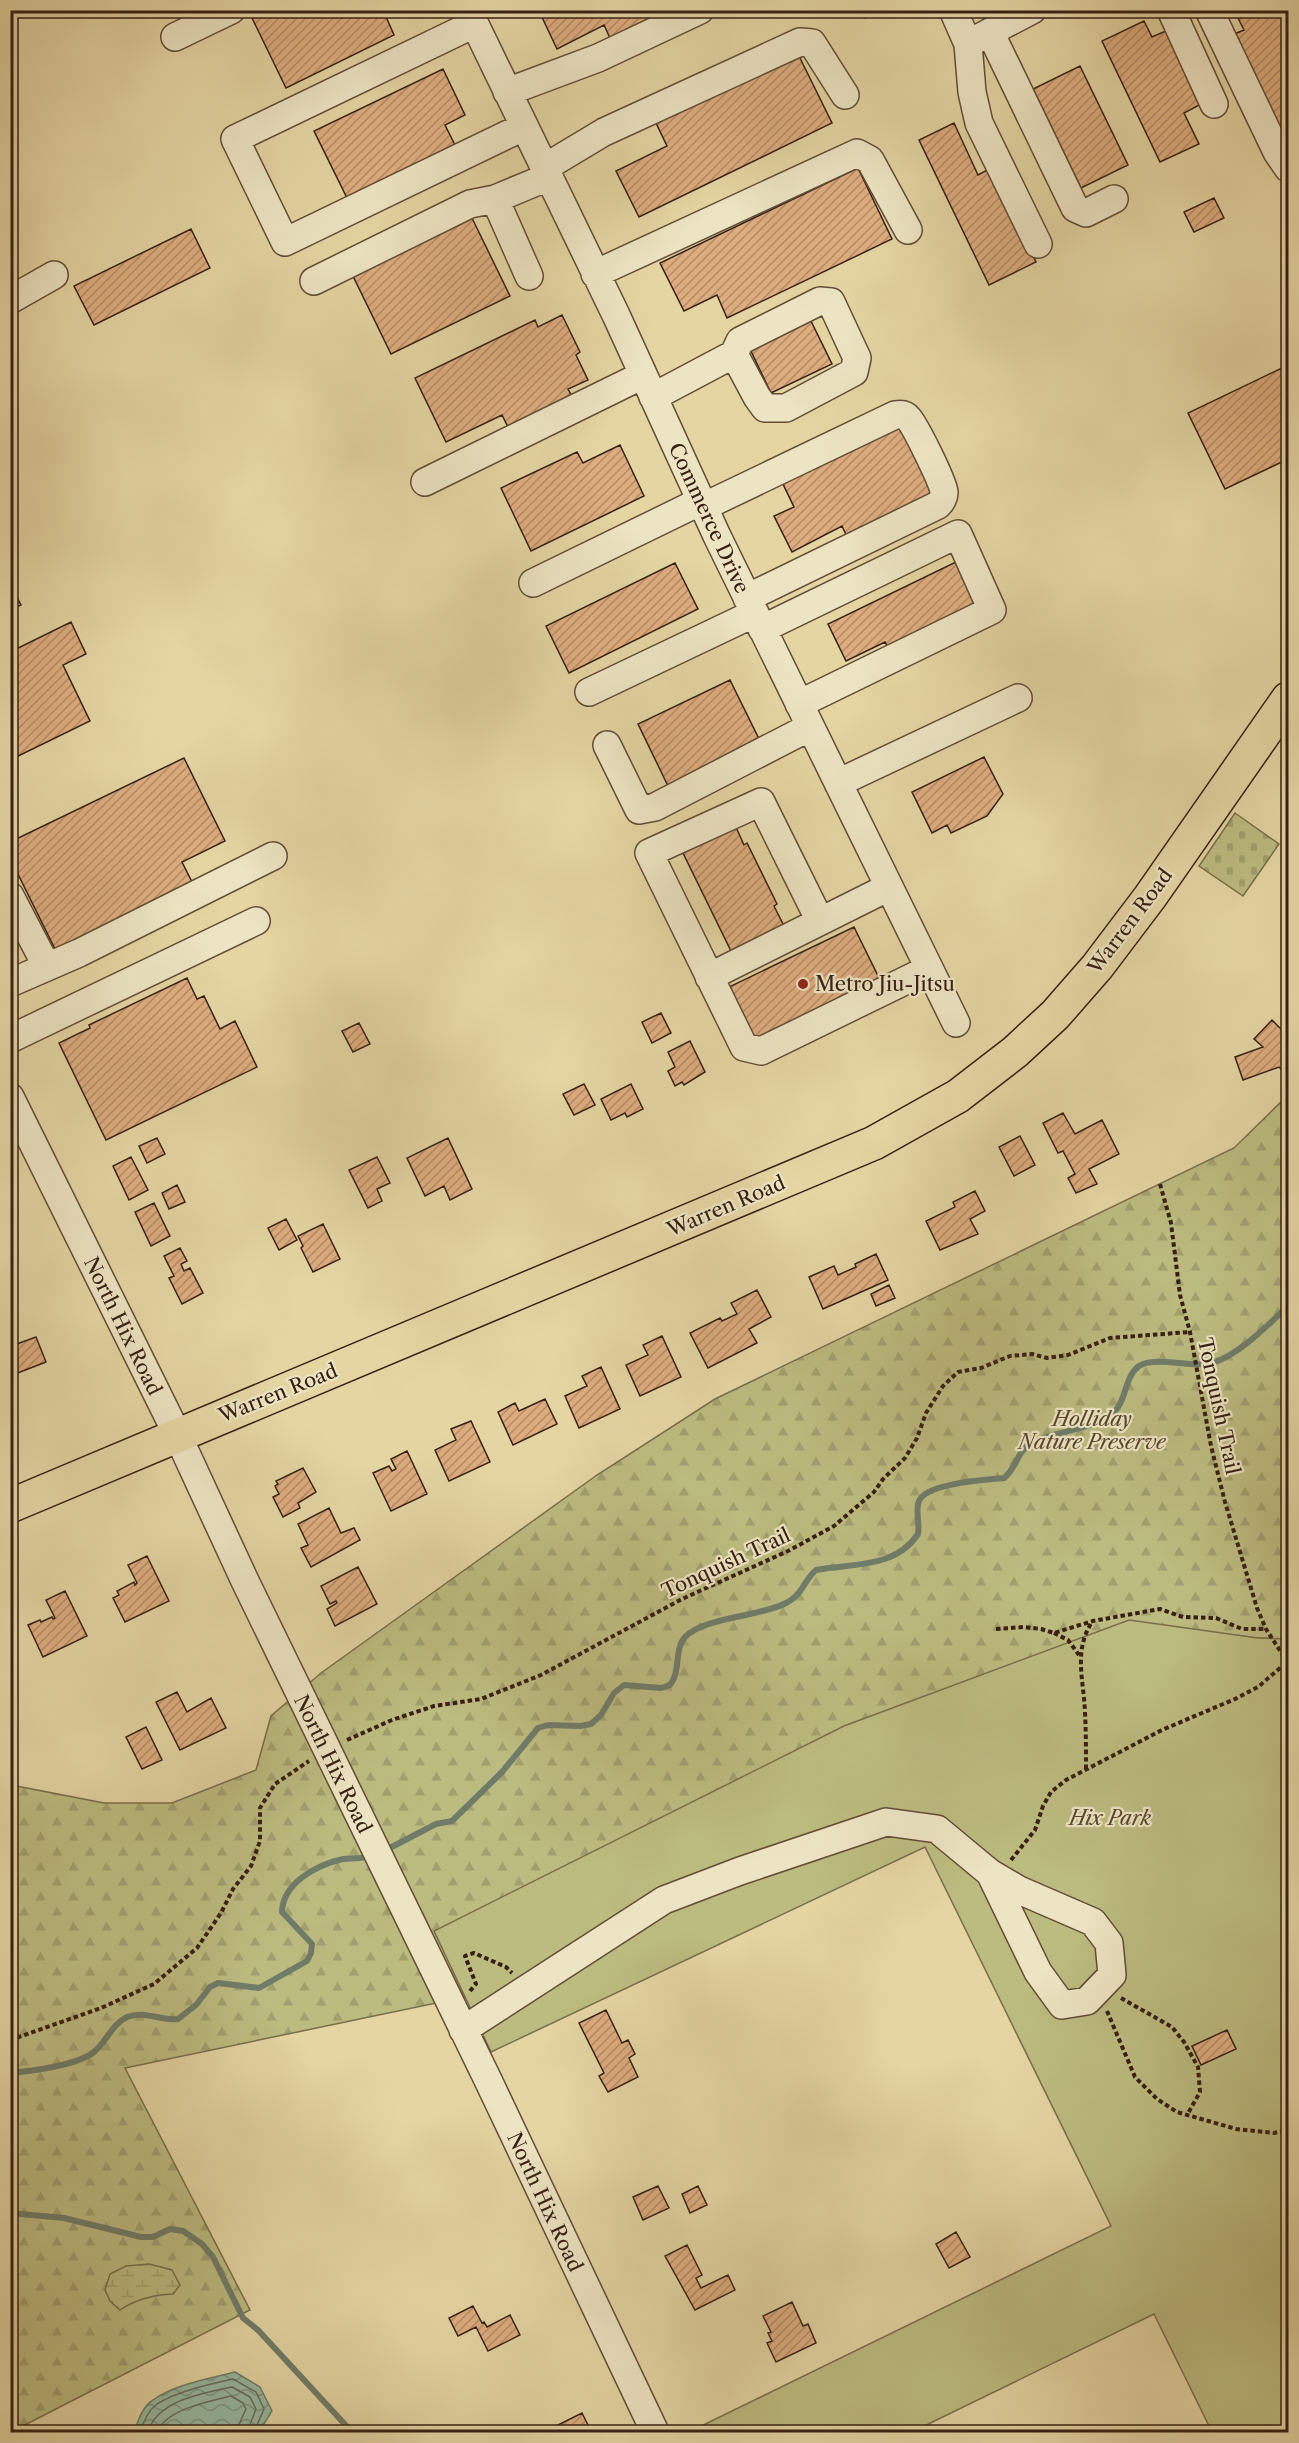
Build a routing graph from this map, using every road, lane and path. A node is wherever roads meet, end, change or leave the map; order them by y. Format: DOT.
graph roads {
  1 [pos="231,10"];
  2 [pos="700,10"];
  3 [pos="1032,10"];
  4 [pos="1171,10"];
  5 [pos="1209,10"];
  6 [pos="952,11"];
  7 [pos="471,17"];
  8 [pos="175,37"];
  9 [pos="979,38"];
  10 [pos="507,92"];
  11 [pos="845,95"];
  12 [pos="1214,104"];
  13 [pos="523,127"];
  14 [pos="1288,168"];
  15 [pos="546,172"];
  16 [pos="495,199"];
  17 [pos="1114,199"];
  18 [pos="908,230"];
  19 [pos="1038,244"];
  20 [pos="595,274"];
  21 [pos="54,275"];
  22 [pos="529,276"];
  23 [pos="314,282"];
  24 [pos="10,300"];
  25 [pos="734,354"];
  26 [pos="648,386"];
  27 [pos="425,482"];
  28 [pos="702,504"];
  29 [pos="533,583"];
  30 [pos="755,613"];
  31 [pos="589,692"];
  32 [pos="1018,698"];
  33 [pos="1288,699"];
  34 [pos="805,715"];
  35 [pos="607,745"];
  36 [pos="838,783"];
  37 [pos="273,856"];
  38 [pos="889,887"];
  39 [pos="10,896"];
  40 [pos="256,921"];
  41 [pos="820,921"];
  42 [pos="47,967"];
  43 [pos="929,969"];
  44 [pos="709,977"];
  45 [pos="10,983"];
  46 [pos="956,1023"];
  47 [pos="10,1039"];
  48 [pos="10,1096"];
  49 [pos="1160,1184"];
  50 [pos="1190,1332"];
  51 [pos="177,1434"];
  52 [pos="10,1506"];
  53 [pos="1093,1622"];
  54 [pos="996,1629"];
  55 [pos="1266,1629"];
  56 [pos="1054,1633"];
  57 [pos="1080,1656"];
  58 [pos="1288,1663"];
  59 [pos="327,1751"];
  60 [pos="1086,1769"];
  61 [pos="994,1875"];
  62 [pos="525,1990"];
  63 [pos="1105,1995"];
  64 [pos="457,2019"];
  65 [pos="10,2040"];
  66 [pos="1187,2115"];
  67 [pos="1288,2130"];
  68 [pos="655,2433"];
  1 -- 8 [label="street"];
  2 -- 10 [label="street"];
  3 -- 9 [label="street"];
  4 -- 12 [label="street"];
  5 -- 14 [label="street"];
  6 -- 9 [label="street"];
  7 -- 10 [label="street, Commerce Drive"];
  7 -- 13 [label="street"];
  9 -- 17 [label="street"];
  9 -- 19 [label="street"];
  10 -- 13 [label="street, Commerce Drive"];
  11 -- 15 [label="street"];
  13 -- 15 [label="street, Commerce Drive"];
  15 -- 16 [label="street"];
  15 -- 20 [label="street, Commerce Drive"];
  16 -- 22 [label="street"];
  16 -- 23 [label="street"];
  18 -- 20 [label="street"];
  20 -- 26 [label="street, Commerce Drive"];
  21 -- 24 [label="street"];
  25 -- 25 [label="street"];
  25 -- 26 [label="street"];
  26 -- 27 [label="street"];
  26 -- 28 [label="street, Commerce Drive"];
  28 -- 29 [label="street"];
  28 -- 30 [label="street, Commerce Drive"];
  28 -- 30 [label="street"];
  30 -- 31 [label="street"];
  30 -- 34 [label="street, Commerce Drive"];
  30 -- 34 [label="street"];
  32 -- 36 [label="street"];
  33 -- 51 [label="main road, Warren Road"];
  34 -- 35 [label="street"];
  34 -- 36 [label="street, Commerce Drive"];
  36 -- 38 [label="street, Commerce Drive"];
  37 -- 42 [label="street"];
  38 -- 41 [label="street"];
  38 -- 43 [label="street, Commerce Drive"];
  39 -- 42 [label="street"];
  40 -- 47 [label="street"];
  41 -- 44 [label="street"];
  41 -- 44 [label="street"];
  42 -- 45 [label="street"];
  43 -- 44 [label="street"];
  43 -- 46 [label="street, Commerce Drive"];
  48 -- 51 [label="street, North Hix Road"];
  49 -- 50 [label="path"];
  50 -- 55 [label="path, Tonquish Trail"];
  50 -- 59 [label="path, Tonquish Trail"];
  51 -- 52 [label="main road, Warren Road"];
  51 -- 59 [label="street, North Hix Road"];
  53 -- 55 [label="path"];
  53 -- 56 [label="path"];
  53 -- 57 [label="path"];
  54 -- 56 [label="path"];
  55 -- 58 [label="path, Tonquish Trail"];
  56 -- 57 [label="path"];
  57 -- 60 [label="path"];
  58 -- 60 [label="path"];
  59 -- 64 [label="street, North Hix Road"];
  59 -- 65 [label="path, Tonquish Trail"];
  60 -- 61 [label="path"];
  61 -- 62 [label="street"];
  61 -- 63 [label="street"];
  61 -- 63 [label="street"];
  62 -- 64 [label="street"];
  62 -- 64 [label="path"];
  63 -- 66 [label="path"];
  63 -- 66 [label="path"];
  64 -- 68 [label="street, North Hix Road"];
  66 -- 67 [label="path"];
}
